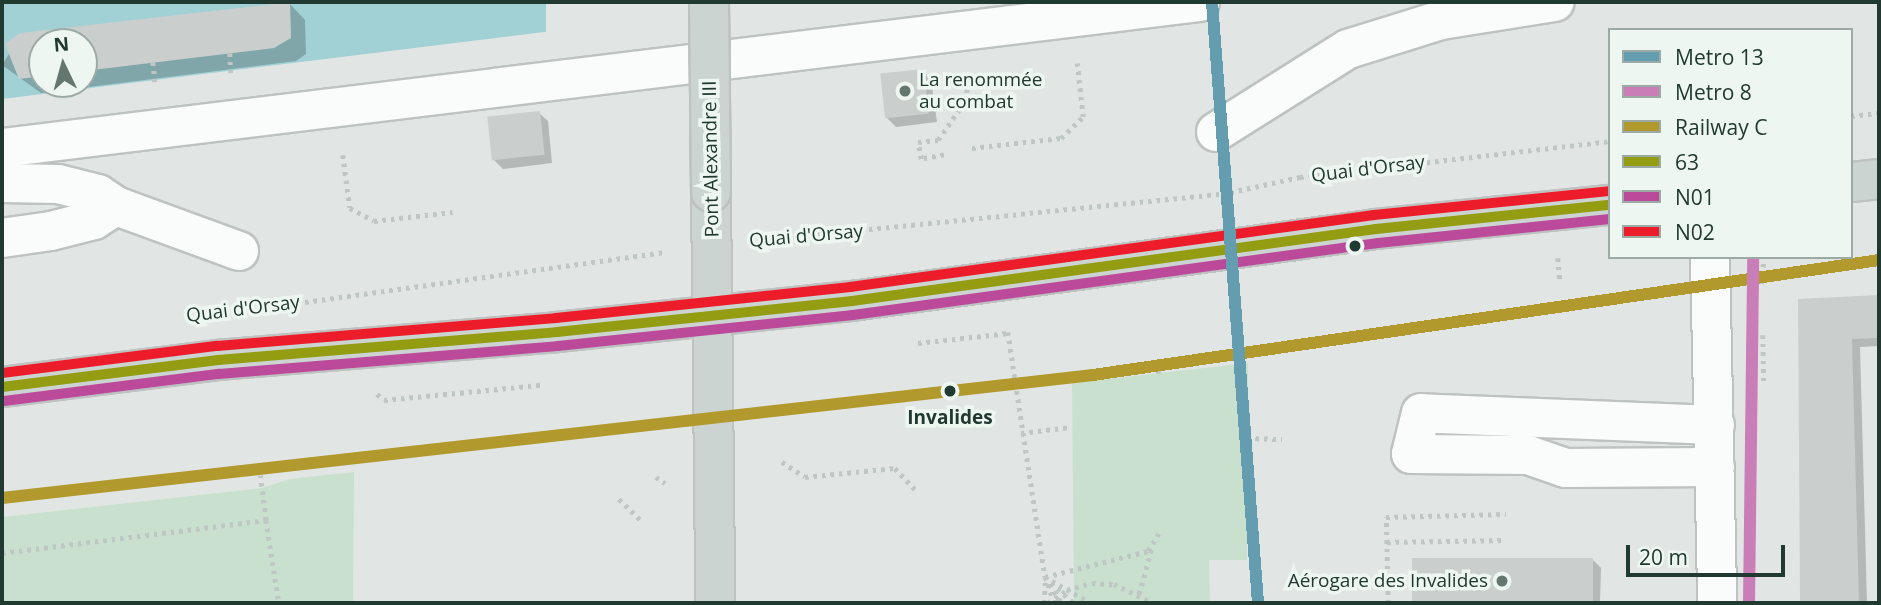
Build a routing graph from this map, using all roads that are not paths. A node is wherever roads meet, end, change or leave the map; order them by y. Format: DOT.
graph roads {
  1 [pos="709,2"];
  2 [pos="1200,2"];
  3 [pos="1555,2"];
  4 [pos="1216,132"];
  5 [pos="2,148"];
  6 [pos="1879,179"];
  7 [pos="1853,182"];
  8 [pos="2,183"];
  9 [pos="1608,205"];
  10 [pos="116,206"];
  11 [pos="2,238"];
  12 [pos="239,251"];
  13 [pos="1710,259"];
  14 [pos="714,316"];
  15 [pos="2,387"];
  16 [pos="1715,425"];
  17 [pos="1715,467"];
  18 [pos="715,603"];
  19 [pos="1717,603"];
  1 -- 14 [label="main road, Pont Alexandre III, bridge"];
  2 -- 5 [label="street"];
  3 -- 4 [label="street"];
  6 -- 7 [label="main road"];
  8 -- 10 [label="street"];
  9 -- 14 [label="main road"];
  10 -- 11 [label="street"];
  10 -- 12 [label="street"];
  13 -- 16 [label="street"];
  14 -- 15 [label="main road"];
  14 -- 18 [label="main road, Pont Alexandre III"];
  16 -- 17 [label="street"];
  16 -- 17 [label="street"];
  17 -- 19 [label="street"];
}
